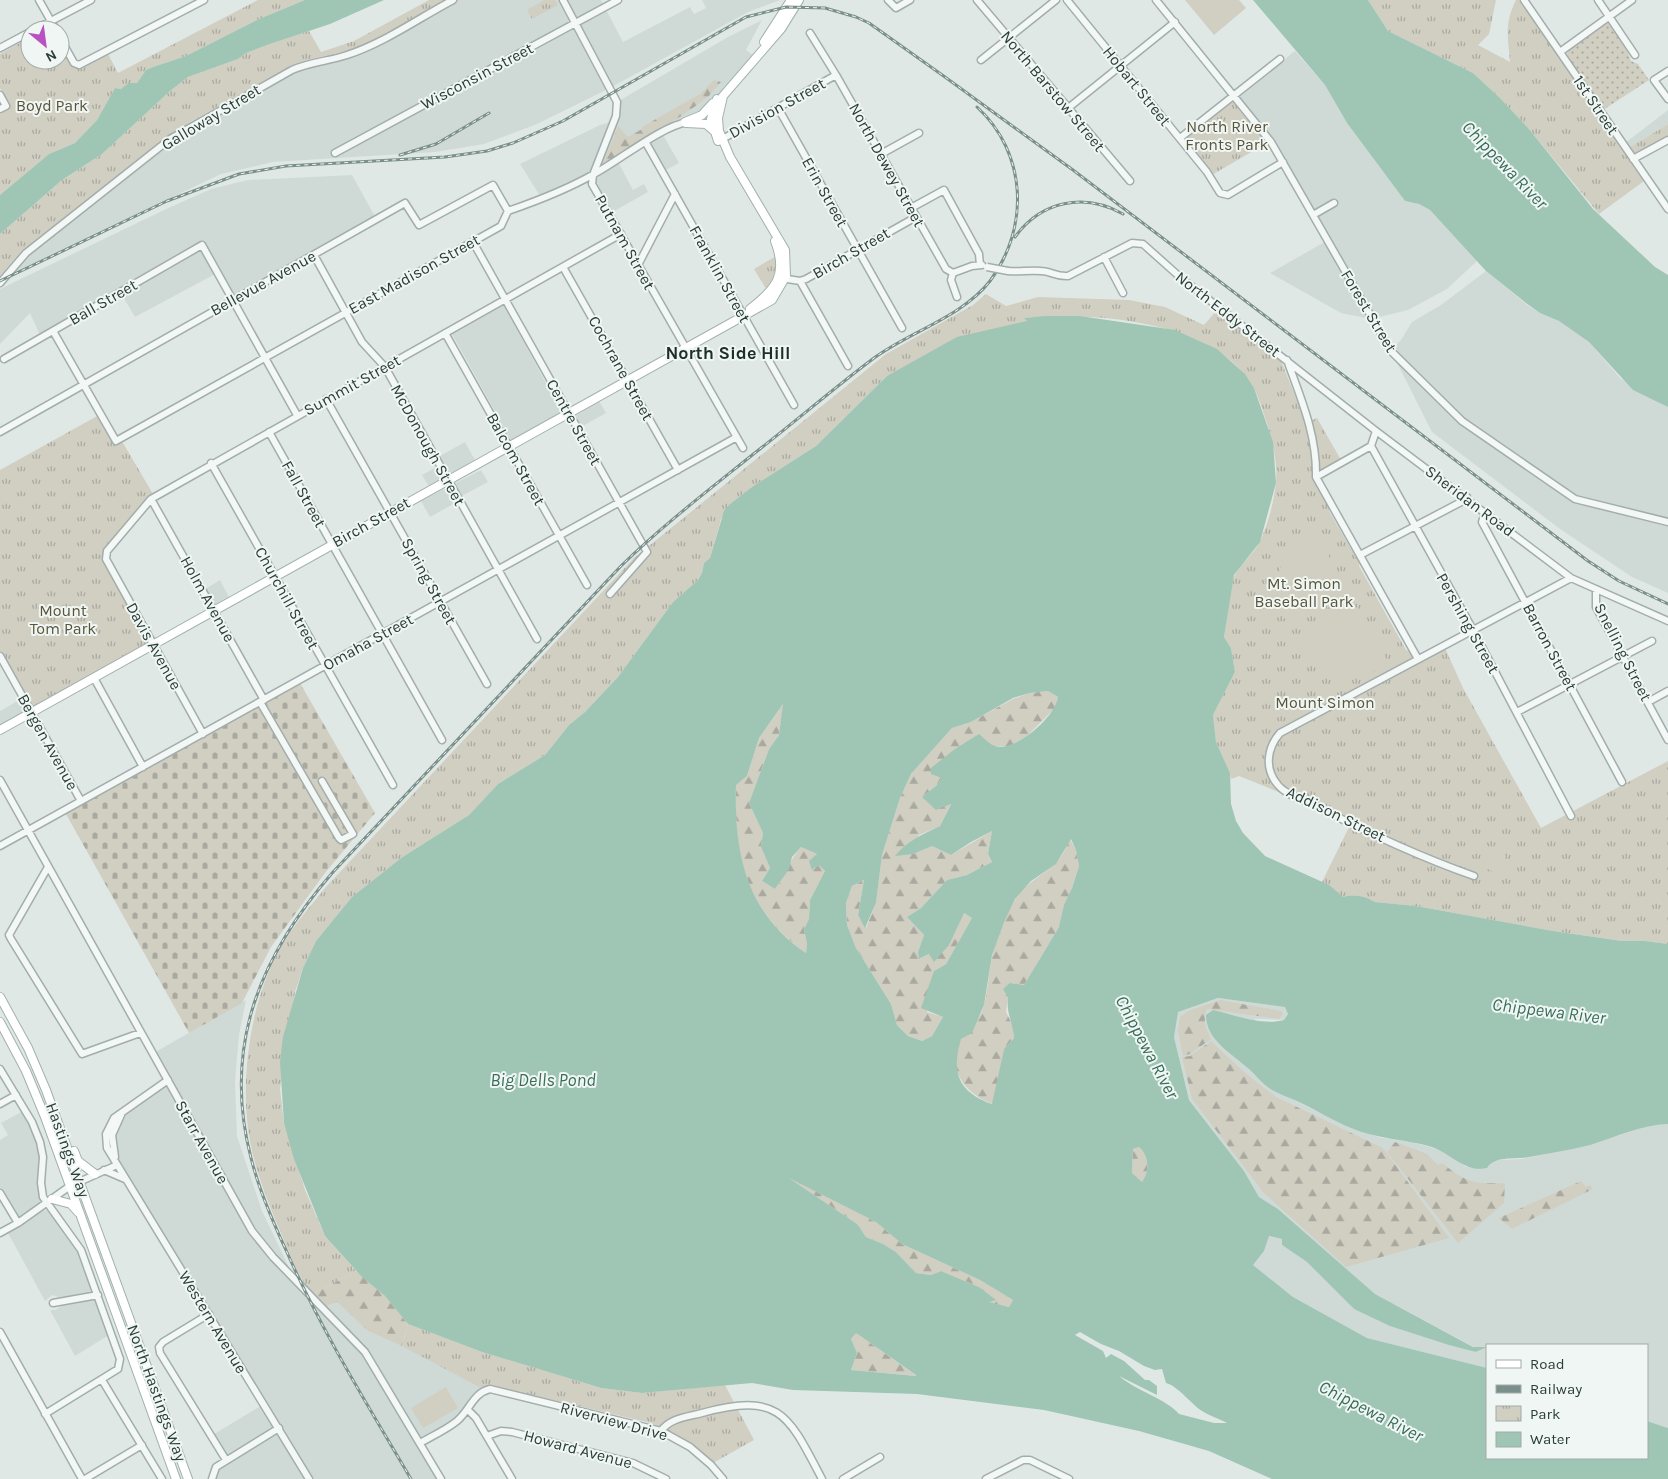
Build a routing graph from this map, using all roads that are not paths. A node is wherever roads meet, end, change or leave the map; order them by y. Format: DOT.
graph roads {
  1 [pos="39,0"];
  2 [pos="91,0"];
  3 [pos="204,0"];
  4 [pos="453,0"];
  5 [pos="563,0"];
  6 [pos="618,0"];
  7 [pos="791,0"];
  8 [pos="799,0"];
  9 [pos="888,0"];
  10 [pos="910,0"];
  11 [pos="977,0"];
  12 [pos="1056,0"];
  13 [pos="1067,0"];
  14 [pos="1156,0"];
  15 [pos="1524,0"];
  16 [pos="1598,0"];
  17 [pos="1632,0"];
  18 [pos="1609,17"];
  19 [pos="49,20"];
  20 [pos="52,20"];
  21 [pos="1175,22"];
  22 [pos="576,23"];
  23 [pos="810,34"];
  24 [pos="20,37"];
  25 [pos="1008,38"];
  26 [pos="0,48"];
  27 [pos="1560,52"];
  28 [pos="1635,55"];
  29 [pos="70,56"];
  30 [pos="1280,59"];
  31 [pos="982,60"];
  32 [pos="1121,66"];
  33 [pos="1668,70"];
  34 [pos="836,75"];
  35 [pos="0,95"];
  36 [pos="719,95"];
  37 [pos="1233,96"];
  38 [pos="1668,98"];
  39 [pos="3,107"];
  40 [pos="778,108"];
  41 [pos="1067,109"];
  42 [pos="714,119"];
  43 [pos="685,122"];
  44 [pos="715,133"];
  45 [pos="919,133"];
  46 [pos="1180,138"];
  47 [pos="721,140"];
  48 [pos="1668,140"];
  49 [pos="646,143"];
  50 [pos="335,153"];
  51 [pos="881,154"];
  52 [pos="1633,159"];
  53 [pos="1283,162"];
  54 [pos="593,175"];
  55 [pos="1130,181"];
  56 [pos="675,194"];
  57 [pos="1334,203"];
  58 [pos="911,208"];
  59 [pos="1668,209"];
  60 [pos="508,211"];
  61 [pos="1313,215"];
  62 [pos="916,217"];
  63 [pos="621,234"];
  64 [pos="473,242"];
  65 [pos="858,250"];
  66 [pos="314,255"];
  67 [pos="1104,257"];
  68 [pos="638,265"];
  69 [pos="984,266"];
  70 [pos="563,267"];
  71 [pos="953,273"];
  72 [pos="782,279"];
  73 [pos="800,281"];
  74 [pos="0,283"];
  75 [pos="1123,292"];
  76 [pos="957,296"];
  77 [pos="232,299"];
  78 [pos="506,300"];
  79 [pos="345,312"];
  80 [pos="743,315"];
  81 [pos="902,328"];
  82 [pos="53,331"];
  83 [pos="445,333"];
  84 [pos="685,347"];
  85 [pos="265,357"];
  86 [pos="4,359"];
  87 [pos="1286,359"];
  88 [pos="848,366"];
  89 [pos="385,367"];
  90 [pos="627,380"];
  91 [pos="84,385"];
  92 [pos="326,399"];
  93 [pos="794,405"];
  94 [pos="569,413"];
  95 [pos="297,415"];
  96 [pos="1376,431"];
  97 [pos="0,432"];
  98 [pos="269,432"];
  99 [pos="736,438"];
  100 [pos="1371,446"];
  101 [pos="509,447"];
  102 [pos="743,448"];
  103 [pos="211,463"];
  104 [pos="678,470"];
  105 [pos="1316,477"];
  106 [pos="448,480"];
  107 [pos="1467,497"];
  108 [pos="151,499"];
  109 [pos="619,503"];
  110 [pos="390,512"];
  111 [pos="1485,512"];
  112 [pos="1668,522"];
  113 [pos="1415,526"];
  114 [pos="560,536"];
  115 [pos="332,544"];
  116 [pos="1360,555"];
  117 [pos="106,558"];
  118 [pos="499,570"];
  119 [pos="276,576"];
  120 [pos="1571,578"];
  121 [pos="587,584"];
  122 [pos="1596,590"];
  123 [pos="610,594"];
  124 [pos="441,602"];
  125 [pos="1526,602"];
  126 [pos="214,610"];
  127 [pos="1668,621"];
  128 [pos="1473,630"];
  129 [pos="383,634"];
  130 [pos="537,639"];
  131 [pos="1652,641"];
  132 [pos="153,644"];
  133 [pos="0,656"];
  134 [pos="1623,656"];
  135 [pos="1418,659"];
  136 [pos="325,666"];
  137 [pos="94,678"];
  138 [pos="487,684"];
  139 [pos="1570,684"];
  140 [pos="1668,691"];
  141 [pos="262,701"];
  142 [pos="1648,702"];
  143 [pos="32,712"];
  144 [pos="1517,712"];
  145 [pos="0,730"];
  146 [pos="203,734"];
  147 [pos="442,740"];
  148 [pos="1668,740"];
  149 [pos="143,767"];
  150 [pos="0,780"];
  151 [pos="322,781"];
  152 [pos="1622,782"];
  153 [pos="393,786"];
  154 [pos="81,801"];
  155 [pos="1571,816"];
  156 [pos="28,830"];
  157 [pos="0,846"];
  158 [pos="48,867"];
  159 [pos="1474,876"];
  160 [pos="0,997"];
  161 [pos="0,1022"];
  162 [pos="140,1033"];
  163 [pos="0,1069"];
  164 [pos="168,1080"];
  165 [pos="16,1095"];
  166 [pos="0,1104"];
  167 [pos="57,1117"];
  168 [pos="117,1165"];
  169 [pos="104,1170"];
  170 [pos="95,1174"];
  171 [pos="127,1180"];
  172 [pos="80,1181"];
  173 [pos="70,1186"];
  174 [pos="0,1193"];
  175 [pos="49,1201"];
  176 [pos="84,1220"];
  177 [pos="18,1223"];
  178 [pos="0,1233"];
  179 [pos="98,1295"];
  180 [pos="53,1303"];
  181 [pos="126,1307"];
  182 [pos="116,1313"];
  183 [pos="209,1314"];
  184 [pos="0,1332"];
  185 [pos="102,1380"];
  186 [pos="468,1410"];
  187 [pos="45,1414"];
  188 [pos="279,1428"];
  189 [pos="661,1431"];
  190 [pos="487,1436"];
  191 [pos="423,1441"];
  192 [pos="142,1445"];
  193 [pos="880,1458"];
  194 [pos="226,1460"];
  195 [pos="83,1479"];
  196 [pos="162,1479"];
  197 [pos="176,1479"];
  198 [pos="188,1479"];
  199 [pos="212,1479"];
  200 [pos="309,1479"];
  201 [pos="441,1479"];
  202 [pos="512,1479"];
  203 [pos="666,1479"];
  204 [pos="723,1479"];
  205 [pos="822,1479"];
  206 [pos="843,1479"];
  207 [pos="986,1479"];
  208 [pos="1069,1479"];
  1 -- 19 [label="street"];
  2 -- 20 [label="street"];
  3 -- 29 [label="street"];
  4 -- 74 [label="street, Galloway Street"];
  5 -- 22 [label="street, Putnam Street"];
  6 -- 22 [label="street, Wisconsin Street"];
  7 -- 36 [label="main road"];
  8 -- 42 [label="main road"];
  9 -- 10 [label="street"];
  11 -- 25 [label="street, North Barstow Street"];
  12 -- 25 [label="street"];
  13 -- 32 [label="street, Hobart Street"];
  14 -- 21 [label="street, Forest Street"];
  15 -- 27 [label="street, 1st Street"];
  16 -- 18 [label="street"];
  17 -- 18 [label="street"];
  18 -- 27 [label="street"];
  18 -- 28 [label="street"];
  21 -- 32 [label="street"];
  21 -- 37 [label="street, Forest Street"];
  22 -- 50 [label="street, Wisconsin Street"];
  22 -- 54 [label="street, Putnam Street"];
  23 -- 34 [label="street, North Dewey Street"];
  24 -- 26 [label="street"];
  25 -- 31 [label="street"];
  25 -- 41 [label="street, North Barstow Street"];
  27 -- 52 [label="street, 1st Street"];
  30 -- 37 [label="street"];
  32 -- 41 [label="street"];
  32 -- 46 [label="street, Hobart Street"];
  33 -- 38 [label="street"];
  34 -- 40 [label="street, Division Street"];
  34 -- 51 [label="street, North Dewey Street"];
  35 -- 39 [label="street"];
  36 -- 42 [label="main road"];
  36 -- 43 [label="main road"];
  37 -- 46 [label="street"];
  37 -- 53 [label="street, Forest Street"];
  40 -- 47 [label="street, Division Street"];
  40 -- 65 [label="street, Erin Street"];
  41 -- 55 [label="street, North Barstow Street"];
  42 -- 43 [label="street"];
  42 -- 44 [label="main road"];
  42 -- 47 [label="main road"];
  43 -- 44 [label="main road"];
  43 -- 49 [label="street"];
  44 -- 47 [label="main road"];
  45 -- 51 [label="street"];
  46 -- 53 [label="street, Hobart Street"];
  47 -- 72 [label="main road"];
  48 -- 52 [label="street"];
  49 -- 54 [label="street"];
  49 -- 56 [label="street, Franklin Street"];
  51 -- 58 [label="street, North Dewey Street"];
  52 -- 59 [label="street, 1st Street"];
  53 -- 61 [label="street, Forest Street"];
  54 -- 60 [label="street"];
  54 -- 63 [label="street, Putnam Street"];
  56 -- 68 [label="street"];
  56 -- 80 [label="street, Franklin Street"];
  57 -- 61 [label="street"];
  58 -- 62 [label="street, North Dewey Street"];
  58 -- 69 [label="street"];
  60 -- 64 [label="street, East Madison Street"];
  60 -- 66 [label="street, Bellevue Avenue"];
  61 -- 112 [label="street, Forest Street"];
  62 -- 65 [label="street, Birch Street"];
  62 -- 71 [label="street, North Dewey Street"];
  63 -- 68 [label="street, Putnam Street"];
  63 -- 70 [label="street, Summit Street"];
  64 -- 78 [label="street, Centre Street"];
  64 -- 79 [label="street, East Madison Street"];
  65 -- 73 [label="street, Birch Street"];
  65 -- 81 [label="street, Erin Street"];
  66 -- 77 [label="street, Bellevue Avenue"];
  66 -- 79 [label="street, McDonough Street"];
  67 -- 69 [label="street, North Eddy Street, bridge"];
  67 -- 75 [label="street"];
  67 -- 87 [label="street, North Eddy Street"];
  68 -- 84 [label="street, Putnam Street"];
  69 -- 71 [label="street"];
  70 -- 78 [label="street, Summit Street"];
  70 -- 90 [label="street, Cochrane Street"];
  71 -- 76 [label="street, North Dewey Street"];
  72 -- 73 [label="street, Birch Street"];
  72 -- 80 [label="main road, Birch Street"];
  73 -- 88 [label="street"];
  77 -- 82 [label="street, Ball Street"];
  77 -- 85 [label="street"];
  77 -- 91 [label="street, Bellevue Avenue"];
  78 -- 83 [label="street, Summit Street"];
  78 -- 94 [label="street, Centre Street"];
  79 -- 85 [label="street, East Madison Street"];
  79 -- 89 [label="street, McDonough Street"];
  80 -- 84 [label="main road, Birch Street"];
  80 -- 93 [label="street, Franklin Street"];
  82 -- 86 [label="street, Ball Street"];
  82 -- 91 [label="street"];
  83 -- 89 [label="street, Summit Street"];
  83 -- 101 [label="street, Balcom Street"];
  84 -- 90 [label="main road, Birch Street"];
  84 -- 99 [label="street, Putnam Street"];
  85 -- 91 [label="street, East Madison Street"];
  85 -- 95 [label="street"];
  87 -- 96 [label="street, Sheridan Road"];
  87 -- 105 [label="street, North Eddy Street"];
  89 -- 92 [label="street, Summit Street"];
  89 -- 106 [label="street, McDonough Street"];
  90 -- 94 [label="main road, Birch Street"];
  90 -- 104 [label="street, Cochrane Street"];
  91 -- 97 [label="street, Bellevue Avenue"];
  92 -- 95 [label="street, Summit Street"];
  92 -- 110 [label="street, Spring Street"];
  94 -- 101 [label="main road, Birch Street"];
  94 -- 109 [label="street, Centre Street"];
  95 -- 98 [label="street, Summit Street"];
  96 -- 100 [label="street"];
  96 -- 107 [label="street, Sheridan Road"];
  98 -- 103 [label="street, Summit Street"];
  98 -- 115 [label="street, Fall Street"];
  99 -- 102 [label="street, Putnam Street"];
  99 -- 104 [label="street, Omaha Street"];
  100 -- 105 [label="street"];
  100 -- 113 [label="street, Pershing Street"];
  101 -- 106 [label="main road, Birch Street"];
  101 -- 114 [label="street, Balcom Street"];
  103 -- 108 [label="street, Summit Street"];
  103 -- 119 [label="street, Churchill Street"];
  104 -- 109 [label="street, Omaha Street"];
  105 -- 116 [label="street"];
  106 -- 110 [label="main road, Birch Street"];
  106 -- 118 [label="street, McDonough Street"];
  107 -- 111 [label="street, Sheridan Road"];
  107 -- 113 [label="street"];
  108 -- 117 [label="street, Summit Street"];
  108 -- 126 [label="street, Holm Avenue"];
  109 -- 114 [label="street, Omaha Street"];
  109 -- 123 [label="street, Centre Street"];
  110 -- 115 [label="main road, Birch Street"];
  110 -- 124 [label="street, Spring Street"];
  111 -- 120 [label="street, Sheridan Road"];
  111 -- 125 [label="street, Barron Street"];
  113 -- 116 [label="street"];
  113 -- 128 [label="street, Pershing Street"];
  114 -- 118 [label="street, Omaha Street"];
  114 -- 121 [label="street, Balcom Street"];
  115 -- 119 [label="main road, Birch Street"];
  115 -- 129 [label="street, Fall Street"];
  116 -- 135 [label="street"];
  117 -- 132 [label="street, Davis Avenue"];
  118 -- 124 [label="street, Omaha Street"];
  118 -- 130 [label="street, McDonough Street"];
  119 -- 126 [label="main road, Birch Street"];
  119 -- 136 [label="street, Churchill Street"];
  120 -- 122 [label="street, Sheridan Road"];
  120 -- 125 [label="street, Addison Street"];
  122 -- 127 [label="street, Sheridan Road"];
  122 -- 134 [label="street, Snelling Street"];
  124 -- 129 [label="street, Omaha Street"];
  124 -- 138 [label="street, Spring Street"];
  125 -- 128 [label="street, Addison Street"];
  125 -- 139 [label="street, Barron Street"];
  126 -- 132 [label="main road, Birch Street"];
  126 -- 141 [label="street, Holm Avenue"];
  128 -- 135 [label="street, Addison Street"];
  128 -- 144 [label="street, Pershing Street"];
  129 -- 136 [label="street, Omaha Street"];
  129 -- 147 [label="street, Fall Street"];
  131 -- 134 [label="street"];
  132 -- 137 [label="main road, Birch Street"];
  132 -- 146 [label="street, Davis Avenue"];
  133 -- 143 [label="street, Bergen Avenue"];
  134 -- 139 [label="street"];
  134 -- 142 [label="street, Snelling Street"];
  135 -- 159 [label="street, Addison Street"];
  136 -- 141 [label="street, Omaha Street"];
  136 -- 153 [label="street, Churchill Street"];
  137 -- 143 [label="main road, Birch Street"];
  137 -- 149 [label="street"];
  139 -- 144 [label="street"];
  139 -- 152 [label="street, Barron Street"];
  140 -- 142 [label="street"];
  141 -- 146 [label="street, Omaha Street"];
  141 -- 151 [label="street, Holm Avenue"];
  142 -- 148 [label="street, Snelling Street"];
  143 -- 145 [label="main road, Birch Street"];
  143 -- 154 [label="street, Bergen Avenue"];
  144 -- 155 [label="street, Pershing Street"];
  146 -- 149 [label="street, Omaha Street"];
  149 -- 154 [label="street, Omaha Street"];
  150 -- 156 [label="street, Starr Avenue"];
  154 -- 156 [label="street, Omaha Street"];
  156 -- 157 [label="street, Omaha Street"];
  156 -- 158 [label="street, Starr Avenue"];
  158 -- 162 [label="street, Starr Avenue"];
  158 -- 162 [label="street"];
  160 -- 167 [label="main road, Hastings Way"];
  161 -- 173 [label="main road, Hastings Way"];
  162 -- 164 [label="street, Starr Avenue"];
  163 -- 165 [label="street"];
  164 -- 168 [label="street"];
  164 -- 191 [label="street, Starr Avenue"];
  165 -- 166 [label="street"];
  165 -- 175 [label="street"];
  167 -- 170 [label="main road"];
  167 -- 172 [label="main road, Hastings Way"];
  168 -- 169 [label="street"];
  168 -- 171 [label="street, Western Avenue"];
  169 -- 170 [label="street"];
  169 -- 171 [label="street"];
  170 -- 172 [label="street"];
  171 -- 183 [label="street, Western Avenue"];
  172 -- 173 [label="street"];
  172 -- 181 [label="main road, Hastings Way"];
  173 -- 175 [label="street"];
  173 -- 176 [label="main road, Hastings Way"];
  174 -- 177 [label="street"];
  175 -- 176 [label="main road"];
  175 -- 177 [label="street"];
  175 -- 179 [label="street"];
  176 -- 182 [label="main road, Hastings Way"];
  177 -- 178 [label="street"];
  179 -- 180 [label="street"];
  179 -- 185 [label="street"];
  181 -- 198 [label="main road, North Hastings Way"];
  182 -- 197 [label="main road, North Hastings Way"];
  183 -- 188 [label="street, Western Avenue"];
  183 -- 194 [label="street"];
  184 -- 187 [label="street"];
  185 -- 187 [label="street"];
  185 -- 192 [label="street"];
  186 -- 189 [label="street, Riverview Drive"];
  186 -- 190 [label="street"];
  186 -- 191 [label="street"];
  187 -- 195 [label="street"];
  188 -- 194 [label="street"];
  188 -- 200 [label="street, Western Avenue"];
  189 -- 204 [label="street, Riverview Drive"];
  189 -- 205 [label="street"];
  190 -- 202 [label="street"];
  190 -- 203 [label="street, Howard Avenue"];
  191 -- 201 [label="street, Starr Avenue"];
  192 -- 195 [label="street"];
  192 -- 196 [label="street"];
  193 -- 206 [label="street"];
  194 -- 199 [label="street"];
  207 -- 208 [label="street"];
}
